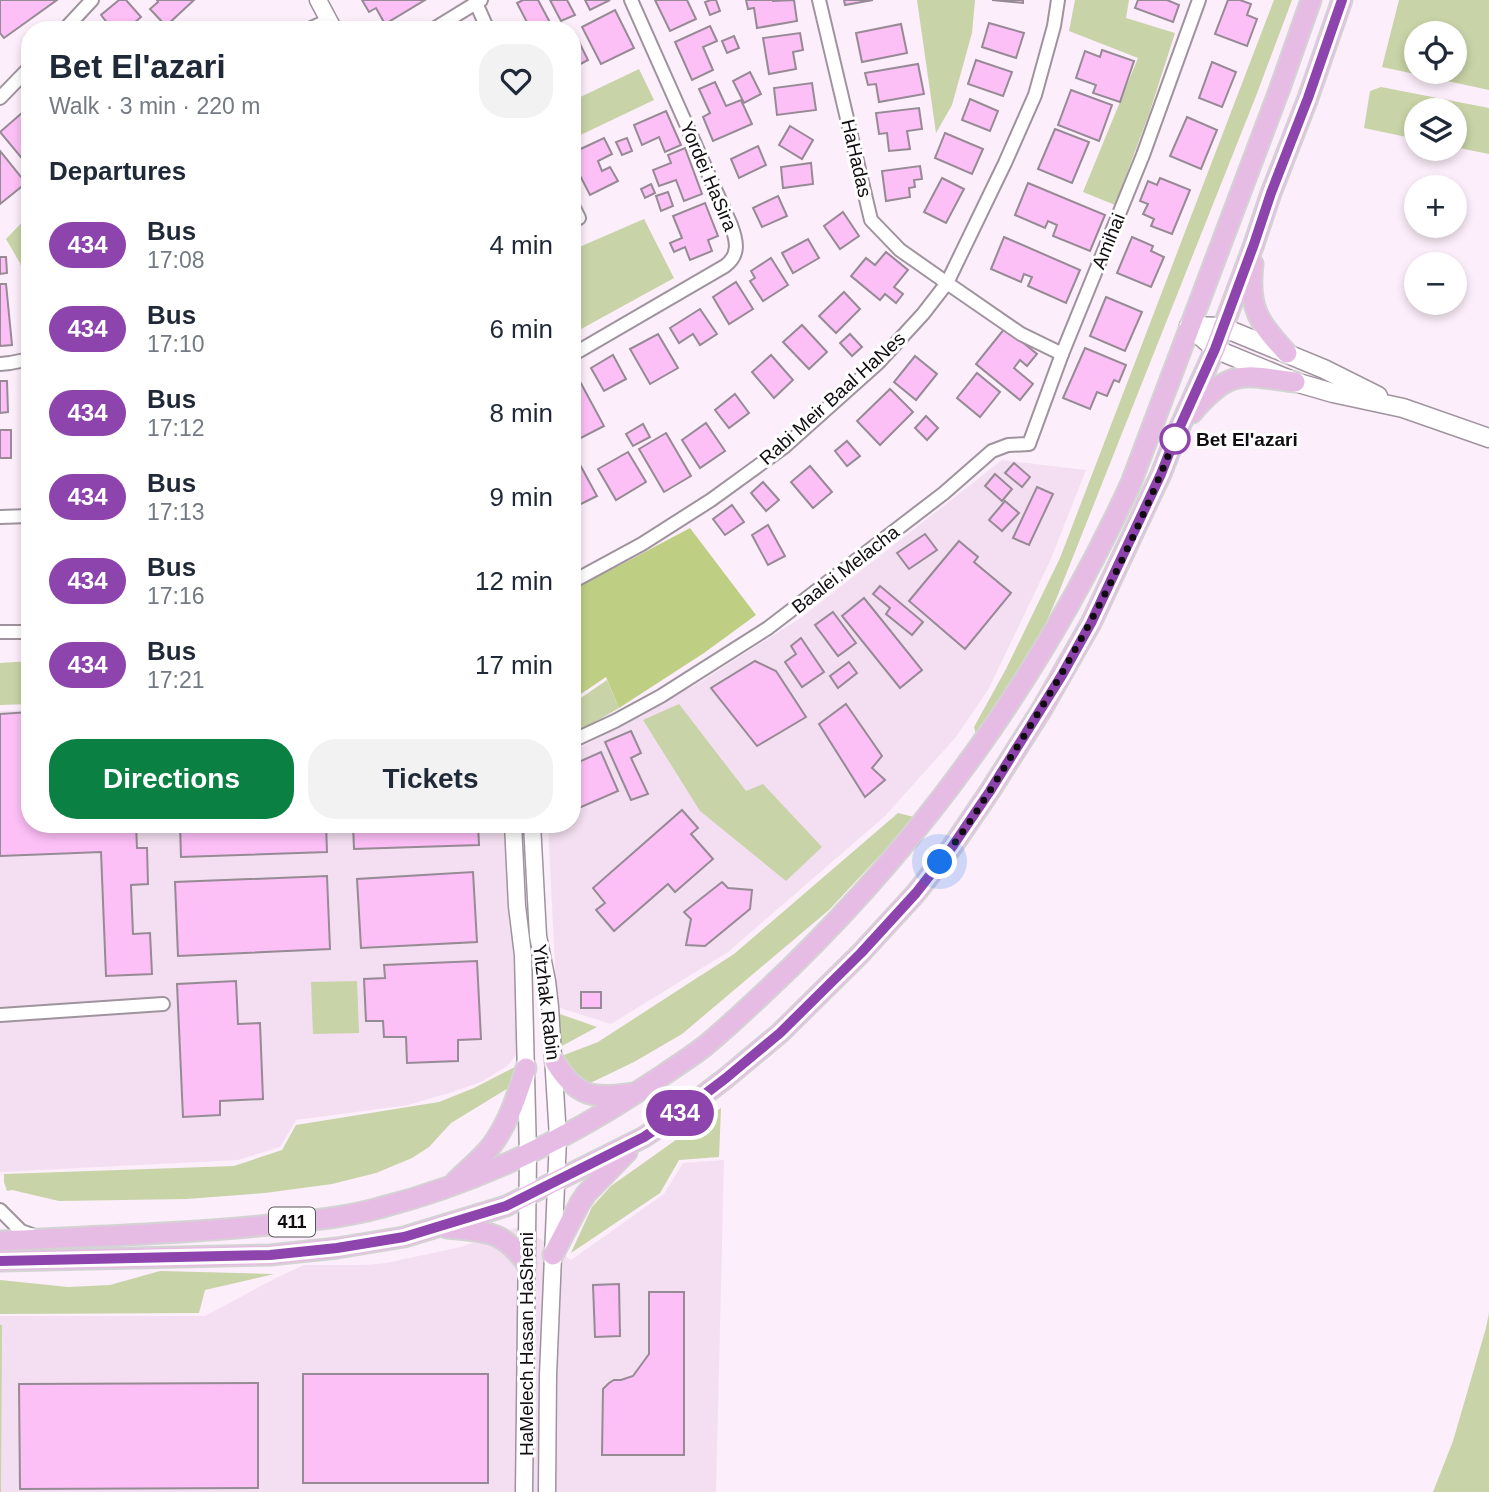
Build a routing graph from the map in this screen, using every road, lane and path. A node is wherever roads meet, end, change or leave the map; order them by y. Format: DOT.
graph roads {
  1 [pos="92,0"];
  2 [pos="318,0"];
  3 [pos="631,0"];
  4 [pos="819,0"];
  5 [pos="1058,0"];
  6 [pos="1199,0"];
  7 [pos="1311,0"];
  8 [pos="1342,0"];
  9 [pos="479,2"];
  10 [pos="72,21"];
  11 [pos="329,21"];
  12 [pos="447,21"];
  13 [pos="485,21"];
  14 [pos="21,76"];
  15 [pos="0,98"];
  16 [pos="1254,244"];
  17 [pos="947,283"];
  18 [pos="1189,326"];
  19 [pos="1222,327"];
  20 [pos="1215,349"];
  21 [pos="581,350"];
  22 [pos="1287,353"];
  23 [pos="1062,354"];
  24 [pos="21,361"];
  25 [pos="0,364"];
  26 [pos="1296,382"];
  27 [pos="1403,408"];
  28 [pos="1177,433"];
  29 [pos="1489,438"];
  30 [pos="21,516"];
  31 [pos="0,517"];
  32 [pos="589,572"];
  33 [pos="581,573"];
  34 [pos="581,577"];
  35 [pos="0,632"];
  36 [pos="21,632"];
  37 [pos="581,737"];
  38 [pos="513,833"];
  39 [pos="532,833"];
  40 [pos="163,1004"];
  41 [pos="0,1015"];
  42 [pos="555,1062"];
  43 [pos="526,1068"];
  44 [pos="638,1092"];
  45 [pos="644,1137"];
  46 [pos="558,1139"];
  47 [pos="528,1154"];
  48 [pos="556,1180"];
  49 [pos="449,1188"];
  50 [pos="528,1196"];
  51 [pos="0,1210"];
  52 [pos="439,1227"];
  53 [pos="46,1239"];
  54 [pos="0,1241"];
  55 [pos="553,1255"];
  56 [pos="0,1261"];
  57 [pos="526,1264"];
  58 [pos="524,1492"];
  59 [pos="547,1492"];
  1 -- 10 [label="street"];
  2 -- 11 [label="street"];
  3 -- 21 [label="street, Yordei HaSira"];
  4 -- 17 [label="street, HaHadas"];
  5 -- 17 [label="street, Rabi Meir Baal HaNes"];
  6 -- 23 [label="street, Amihai"];
  7 -- 18 [label="main road, 411"];
  8 -- 16 [label="main road, 411"];
  9 -- 12 [label="street"];
  9 -- 13 [label="street"];
  14 -- 15 [label="street"];
  16 -- 19 [label="main road, 411"];
  16 -- 22 [label="main road"];
  17 -- 23 [label="street"];
  17 -- 32 [label="street, Rabi Meir Baal HaNes"];
  18 -- 19 [label="main road"];
  18 -- 20 [label="main road"];
  18 -- 44 [label="main road, 411"];
  19 -- 20 [label="main road, 411"];
  19 -- 22 [label="main road"];
  20 -- 26 [label="main road"];
  20 -- 28 [label="main road, 411"];
  22 -- 27 [label="main road"];
  23 -- 37 [label="street, Baalei Melacha"];
  24 -- 25 [label="street"];
  26 -- 27 [label="main road"];
  26 -- 28 [label="main road"];
  27 -- 29 [label="main road"];
  28 -- 45 [label="main road, 411"];
  30 -- 31 [label="street"];
  32 -- 33 [label="street, Rabi Meir Baal HaNes"];
  32 -- 34 [label="street, Rabi Meir Baal HaNes"];
  35 -- 36 [label="street"];
  38 -- 43 [label="street, Yitzhak Rabin"];
  39 -- 42 [label="street, Yitzhak Rabin"];
  40 -- 41 [label="street"];
  42 -- 44 [label="main road"];
  42 -- 46 [label="street, Yitzhak Rabin"];
  43 -- 47 [label="street, Yitzhak Rabin"];
  43 -- 49 [label="main road"];
  44 -- 46 [label="main road, 411"];
  45 -- 48 [label="main road, 411"];
  45 -- 55 [label="main road"];
  46 -- 47 [label="main road, 411"];
  46 -- 48 [label="street, Yitzhak Rabin"];
  47 -- 49 [label="main road, 411"];
  47 -- 50 [label="street, HaMelech Hasan HaSheni"];
  48 -- 50 [label="main road, 411"];
  48 -- 55 [label="street, HaMelech Hasan HaSheni"];
  49 -- 53 [label="main road, 411"];
  50 -- 52 [label="main road, 411"];
  50 -- 57 [label="street, HaMelech Hasan HaSheni"];
  51 -- 53 [label="street"];
  52 -- 56 [label="main road, 411"];
  52 -- 57 [label="main road"];
  53 -- 54 [label="main road, 411"];
  55 -- 59 [label="street, HaMelech Hasan HaSheni"];
  57 -- 58 [label="street, HaMelech Hasan HaSheni"];
}
